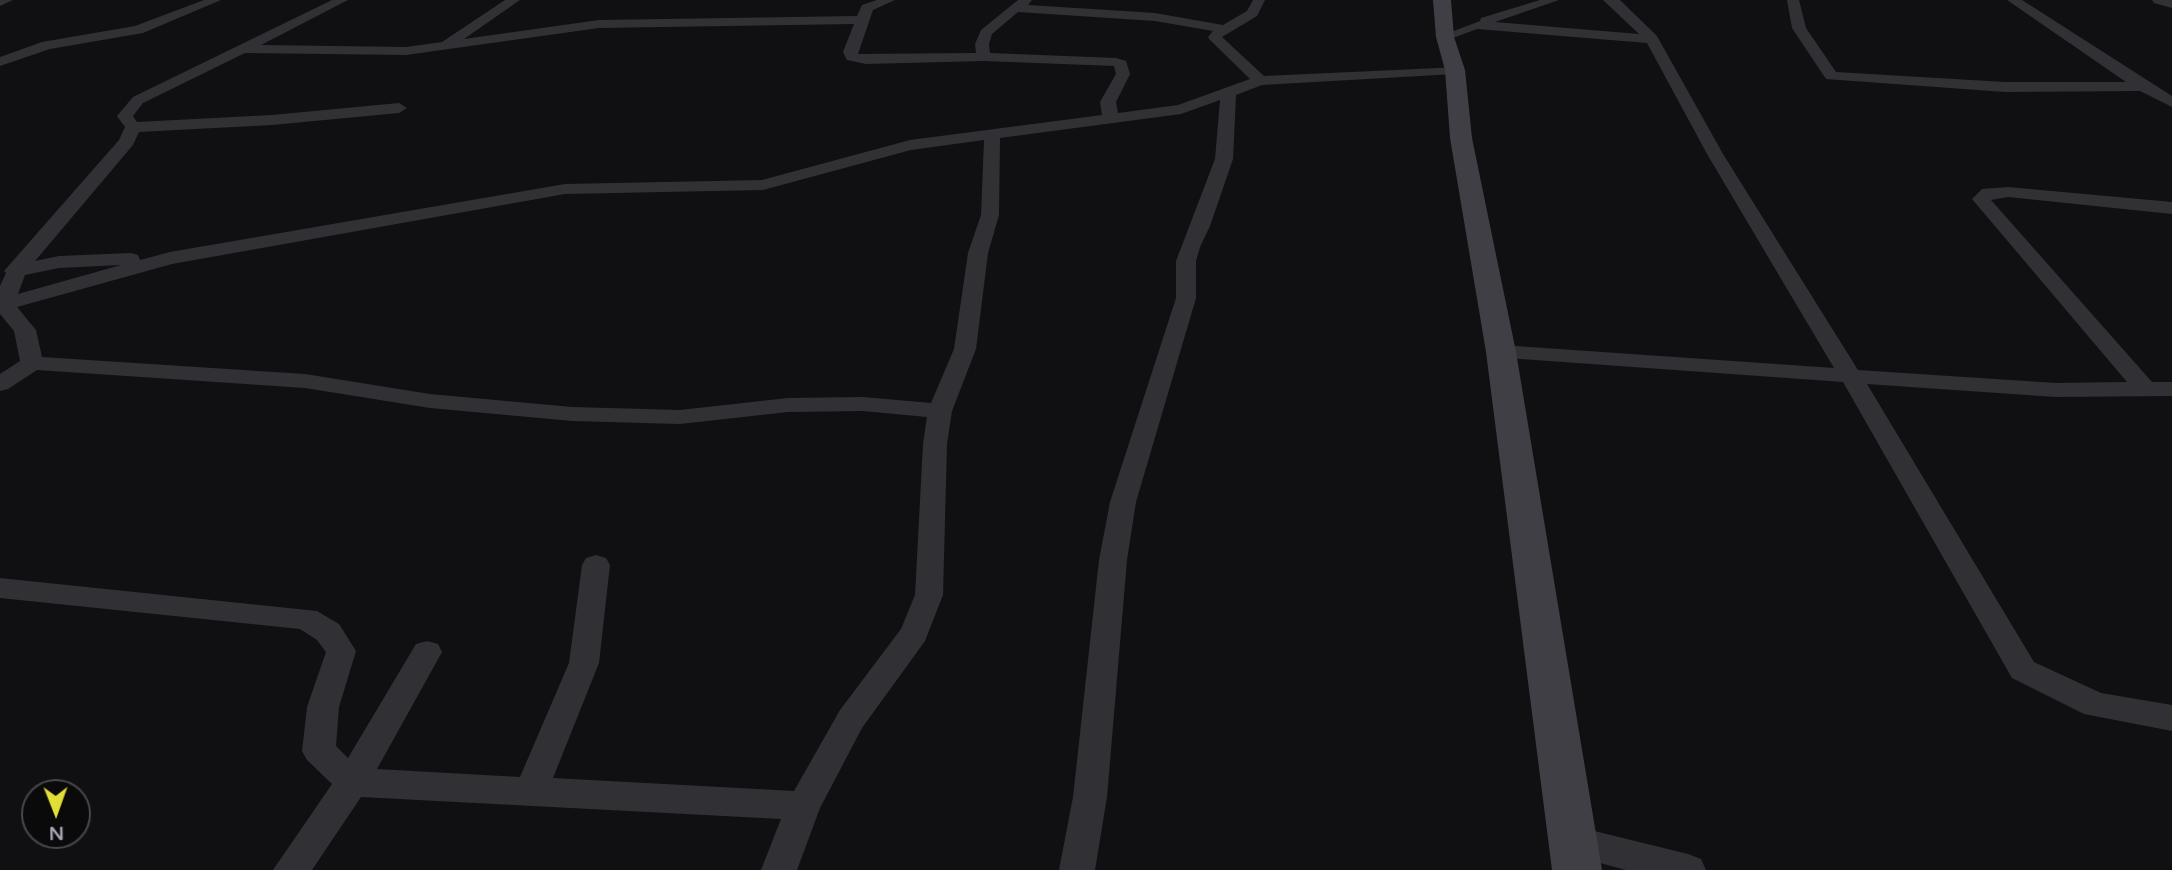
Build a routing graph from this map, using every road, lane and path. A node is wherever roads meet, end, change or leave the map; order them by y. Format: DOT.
graph roads {
  1 [pos="6,0"];
  2 [pos="215,0"];
  3 [pos="342,0"];
  4 [pos="514,0"];
  5 [pos="889,0"];
  6 [pos="1259,0"];
  7 [pos="1442,0"];
  8 [pos="1553,0"];
  9 [pos="1609,0"];
  10 [pos="1793,0"];
  11 [pos="2013,0"];
  12 [pos="2158,0"];
  13 [pos="0,2"];
  14 [pos="1021,4"];
  15 [pos="2172,4"];
  16 [pos="862,20"];
  17 [pos="1476,25"];
  18 [pos="1225,29"];
  19 [pos="1445,37"];
  20 [pos="1652,39"];
  21 [pos="445,45"];
  22 [pos="245,49"];
  23 [pos="985,57"];
  24 [pos="0,62"];
  25 [pos="1455,70"];
  26 [pos="1260,81"];
  27 [pos="2143,86"];
  28 [pos="1228,94"];
  29 [pos="2172,102"];
  30 [pos="399,108"];
  31 [pos="1111,118"];
  32 [pos="133,127"];
  33 [pos="992,132"];
  34 [pos="2172,208"];
  35 [pos="170,258"];
  36 [pos="8,273"];
  37 [pos="2,304"];
  38 [pos="1501,352"];
  39 [pos="32,363"];
  40 [pos="1850,375"];
  41 [pos="0,384"];
  42 [pos="2172,389"];
  43 [pos="2146,390"];
  44 [pos="940,411"];
  45 [pos="596,565"];
  46 [pos="0,588"];
  47 [pos="427,652"];
  48 [pos="2172,718"];
  49 [pos="352,782"];
  50 [pos="531,791"];
  51 [pos="804,806"];
  52 [pos="1575,856"];
  53 [pos="291,870"];
  54 [pos="779,870"];
  55 [pos="1077,870"];
  56 [pos="1688,870"];
  1 -- 13 [label="street"];
  2 -- 24 [label="street"];
  3 -- 22 [label="street"];
  4 -- 21 [label="street"];
  5 -- 16 [label="street"];
  6 -- 18 [label="street"];
  7 -- 19 [label="street"];
  8 -- 17 [label="street"];
  9 -- 20 [label="street"];
  10 -- 27 [label="street"];
  11 -- 27 [label="street"];
  12 -- 15 [label="street"];
  14 -- 18 [label="street"];
  14 -- 23 [label="street"];
  16 -- 21 [label="street"];
  16 -- 23 [label="street"];
  17 -- 19 [label="street"];
  17 -- 20 [label="street"];
  18 -- 26 [label="street"];
  19 -- 25 [label="street"];
  20 -- 40 [label="street"];
  21 -- 22 [label="street"];
  22 -- 32 [label="street"];
  23 -- 31 [label="street"];
  25 -- 26 [label="street"];
  25 -- 38 [label="street"];
  26 -- 28 [label="street"];
  27 -- 29 [label="street"];
  28 -- 31 [label="street"];
  28 -- 55 [label="street"];
  30 -- 32 [label="street"];
  31 -- 33 [label="street"];
  32 -- 36 [label="street"];
  33 -- 35 [label="street"];
  33 -- 44 [label="street"];
  34 -- 43 [label="street"];
  35 -- 36 [label="street"];
  35 -- 37 [label="street"];
  36 -- 37 [label="street"];
  37 -- 39 [label="street"];
  38 -- 40 [label="street"];
  38 -- 52 [label="street"];
  39 -- 41 [label="street"];
  39 -- 44 [label="street"];
  40 -- 43 [label="street"];
  40 -- 48 [label="street"];
  42 -- 43 [label="street"];
  44 -- 51 [label="street"];
  45 -- 50 [label="street"];
  46 -- 49 [label="street"];
  47 -- 49 [label="street"];
  49 -- 50 [label="street"];
  49 -- 53 [label="street"];
  50 -- 51 [label="street"];
  51 -- 54 [label="street"];
  52 -- 56 [label="street"];
}
